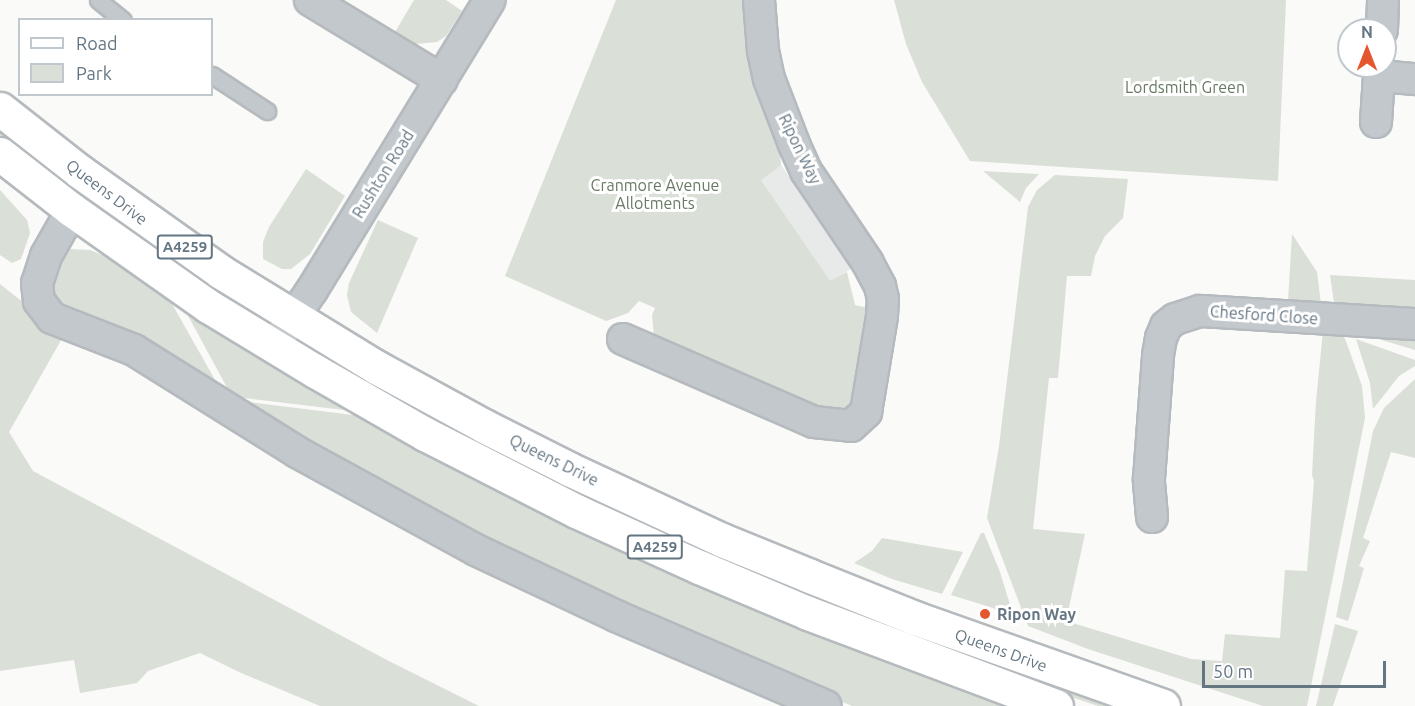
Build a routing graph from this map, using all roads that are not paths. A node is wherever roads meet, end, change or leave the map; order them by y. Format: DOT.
graph roads {
  1 [pos="98,0"];
  2 [pos="310,0"];
  3 [pos="490,0"];
  4 [pos="759,0"];
  5 [pos="1383,0"];
  6 [pos="120,18"];
  7 [pos="1382,18"];
  8 [pos="1397,75"];
  9 [pos="213,76"];
  10 [pos="1379,78"];
  11 [pos="1415,79"];
  12 [pos="442,80"];
  13 [pos="0,109"];
  14 [pos="267,111"];
  15 [pos="1376,122"];
  16 [pos="0,154"];
  17 [pos="72,210"];
  18 [pos="293,319"];
  19 [pos="1415,324"];
  20 [pos="623,339"];
  21 [pos="273,346"];
  22 [pos="1152,517"];
  23 [pos="826,706"];
  24 [pos="1056,706"];
  25 [pos="1163,706"];
  1 -- 6 [label="lane"];
  2 -- 12 [label="street"];
  3 -- 12 [label="street, Rushton Road"];
  4 -- 20 [label="street, Ripon Way"];
  5 -- 7 [label="street"];
  8 -- 11 [label="street"];
  9 -- 14 [label="lane"];
  10 -- 15 [label="street"];
  12 -- 18 [label="street, Rushton Road"];
  13 -- 18 [label="main road, Queens Drive / A4259"];
  16 -- 17 [label="main road, Queens Drive / A4259"];
  17 -- 21 [label="main road, Queens Drive / A4259"];
  17 -- 23 [label="street"];
  18 -- 21 [label="street, Rushton Road"];
  18 -- 25 [label="main road, Queens Drive / A4259"];
  19 -- 22 [label="street, Chesford Close"];
  21 -- 24 [label="main road, Queens Drive / A4259"];
}
